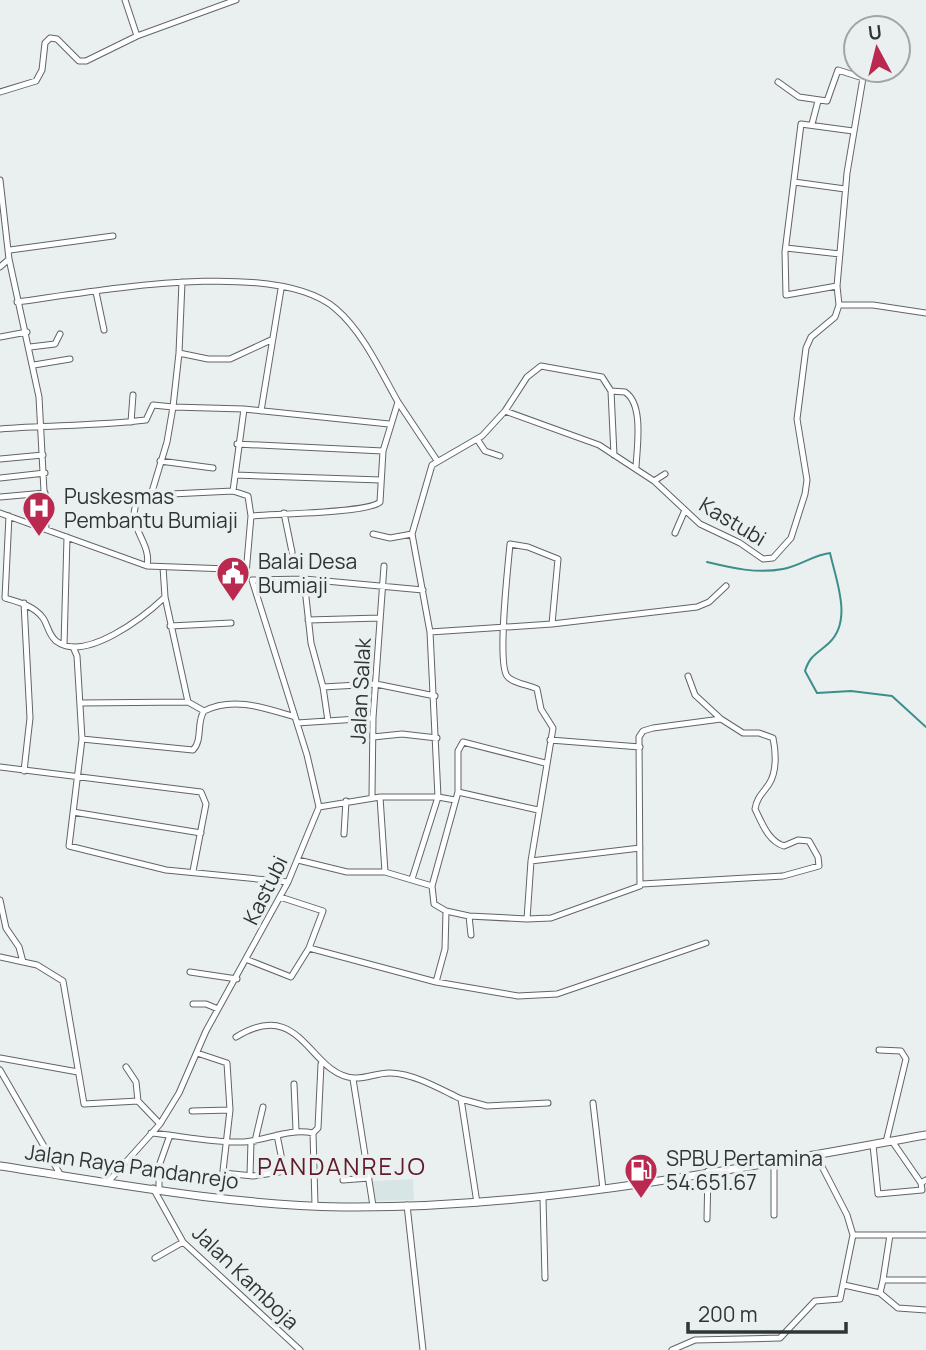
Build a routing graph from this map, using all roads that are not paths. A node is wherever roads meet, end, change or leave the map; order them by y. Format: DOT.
graph roads {
  1 [pos="125,0"];
  2 [pos="236,0"];
  3 [pos="137,36"];
  4 [pos="778,82"];
  5 [pos="0,92"];
  6 [pos="818,101"];
  7 [pos="812,124"];
  8 [pos="853,131"];
  9 [pos="0,180"];
  10 [pos="794,182"];
  11 [pos="845,189"];
  12 [pos="113,236"];
  13 [pos="786,248"];
  14 [pos="10,250"];
  15 [pos="840,254"];
  16 [pos="9,259"];
  17 [pos="0,267"];
  18 [pos="182,282"];
  19 [pos="837,286"];
  20 [pos="281,289"];
  21 [pos="96,292"];
  22 [pos="17,302"];
  23 [pos="839,305"];
  24 [pos="926,313"];
  25 [pos="104,330"];
  26 [pos="27,332"];
  27 [pos="60,334"];
  28 [pos="0,337"];
  29 [pos="271,340"];
  30 [pos="30,347"];
  31 [pos="179,354"];
  32 [pos="70,359"];
  33 [pos="34,365"];
  34 [pos="611,391"];
  35 [pos="133,395"];
  36 [pos="398,402"];
  37 [pos="173,407"];
  38 [pos="244,410"];
  39 [pos="261,411"];
  40 [pos="505,411"];
  41 [pos="131,422"];
  42 [pos="389,424"];
  43 [pos="41,425"];
  44 [pos="0,429"];
  45 [pos="477,439"];
  46 [pos="237,444"];
  47 [pos="383,451"];
  48 [pos="43,454"];
  49 [pos="614,455"];
  50 [pos="500,456"];
  51 [pos="0,459"];
  52 [pos="436,459"];
  53 [pos="160,461"];
  54 [pos="636,467"];
  55 [pos="213,468"];
  56 [pos="44,473"];
  57 [pos="666,474"];
  58 [pos="235,475"];
  59 [pos="0,478"];
  60 [pos="381,480"];
  61 [pos="654,481"];
  62 [pos="233,491"];
  63 [pos="45,493"];
  64 [pos="151,495"];
  65 [pos="0,498"];
  66 [pos="685,510"];
  67 [pos="0,513"];
  68 [pos="284,513"];
  69 [pos="9,516"];
  70 [pos="251,516"];
  71 [pos="46,529"];
  72 [pos="675,533"];
  73 [pos="373,534"];
  74 [pos="412,534"];
  75 [pos="67,537"];
  76 [pos="292,552"];
  77 [pos="147,566"];
  78 [pos="384,566"];
  79 [pos="163,567"];
  80 [pos="246,574"];
  81 [pos="304,579"];
  82 [pos="252,580"];
  83 [pos="726,586"];
  84 [pos="383,587"];
  85 [pos="423,590"];
  86 [pos="3,597"];
  87 [pos="164,597"];
  88 [pos="24,603"];
  89 [pos="380,618"];
  90 [pos="308,620"];
  91 [pos="230,623"];
  92 [pos="552,624"];
  93 [pos="170,626"];
  94 [pos="505,627"];
  95 [pos="430,632"];
  96 [pos="64,645"];
  97 [pos="73,647"];
  98 [pos="688,676"];
  99 [pos="376,684"];
  100 [pos="323,687"];
  101 [pos="435,696"];
  102 [pos="188,702"];
  103 [pos="80,703"];
  104 [pos="204,711"];
  105 [pos="373,718"];
  106 [pos="721,719"];
  107 [pos="296,720"];
  108 [pos="328,722"];
  109 [pos="373,737"];
  110 [pos="437,738"];
  111 [pos="82,739"];
  112 [pos="551,740"];
  113 [pos="640,747"];
  114 [pos="545,763"];
  115 [pos="0,767"];
  116 [pos="24,771"];
  117 [pos="77,775"];
  118 [pos="458,792"];
  119 [pos="372,796"];
  120 [pos="380,797"];
  121 [pos="438,797"];
  122 [pos="455,800"];
  123 [pos="346,801"];
  124 [pos="319,807"];
  125 [pos="538,810"];
  126 [pos="73,812"];
  127 [pos="201,833"];
  128 [pos="344,834"];
  129 [pos="640,848"];
  130 [pos="298,860"];
  131 [pos="531,861"];
  132 [pos="193,871"];
  133 [pos="385,872"];
  134 [pos="412,879"];
  135 [pos="288,882"];
  136 [pos="642,884"];
  137 [pos="432,886"];
  138 [pos="281,897"];
  139 [pos="0,900"];
  140 [pos="446,911"];
  141 [pos="469,916"];
  142 [pos="527,919"];
  143 [pos="471,935"];
  144 [pos="706,943"];
  145 [pos="309,948"];
  146 [pos="0,957"];
  147 [pos="248,960"];
  148 [pos="23,962"];
  149 [pos="190,972"];
  150 [pos="237,979"];
  151 [pos="436,982"];
  152 [pos="192,1004"];
  153 [pos="218,1009"];
  154 [pos="236,1037"];
  155 [pos="879,1050"];
  156 [pos="197,1053"];
  157 [pos="0,1058"];
  158 [pos="321,1064"];
  159 [pos="126,1067"];
  160 [pos="0,1070"];
  161 [pos="78,1072"];
  162 [pos="353,1079"];
  163 [pos="294,1084"];
  164 [pos="461,1098"];
  165 [pos="138,1101"];
  166 [pos="593,1103"];
  167 [pos="548,1104"];
  168 [pos="262,1107"];
  169 [pos="230,1110"];
  170 [pos="192,1111"];
  171 [pos="160,1124"];
  172 [pos="296,1130"];
  173 [pos="151,1133"];
  174 [pos="313,1133"];
  175 [pos="170,1135"];
  176 [pos="277,1135"];
  177 [pos="926,1135"];
  178 [pos="253,1141"];
  179 [pos="226,1142"];
  180 [pos="889,1142"];
  181 [pos="873,1145"];
  182 [pos="816,1156"];
  183 [pos="774,1161"];
  184 [pos="0,1166"];
  185 [pos="708,1171"];
  186 [pos="223,1173"];
  187 [pos="60,1174"];
  188 [pos="250,1175"];
  189 [pos="369,1178"];
  190 [pos="343,1180"];
  191 [pos="108,1182"];
  192 [pos="923,1184"];
  193 [pos="156,1189"];
  194 [pos="603,1189"];
  195 [pos="220,1196"];
  196 [pos="543,1198"];
  197 [pos="926,1199"];
  198 [pos="477,1203"];
  199 [pos="315,1205"];
  200 [pos="407,1205"];
  201 [pos="373,1206"];
  202 [pos="774,1215"];
  203 [pos="707,1219"];
  204 [pos="852,1235"];
  205 [pos="890,1235"];
  206 [pos="926,1235"];
  207 [pos="183,1242"];
  208 [pos="155,1258"];
  209 [pos="545,1278"];
  210 [pos="883,1280"];
  211 [pos="926,1280"];
  212 [pos="844,1285"];
  213 [pos="880,1293"];
  214 [pos="926,1310"];
  215 [pos="300,1350"];
  216 [pos="423,1350"];
  217 [pos="672,1350"];
  1 -- 3 [label="street"];
  2 -- 3 [label="street"];
  3 -- 5 [label="street"];
  4 -- 6 [label="street"];
  6 -- 7 [label="street"];
  6 -- 8 [label="street"];
  7 -- 8 [label="street"];
  7 -- 10 [label="street"];
  8 -- 11 [label="street"];
  9 -- 14 [label="street"];
  10 -- 11 [label="street"];
  10 -- 13 [label="street"];
  11 -- 15 [label="street"];
  12 -- 14 [label="street"];
  13 -- 15 [label="street"];
  13 -- 19 [label="street"];
  14 -- 16 [label="street"];
  15 -- 19 [label="street"];
  16 -- 17 [label="street"];
  16 -- 22 [label="street"];
  18 -- 20 [label="street"];
  18 -- 21 [label="street"];
  18 -- 31 [label="street"];
  19 -- 23 [label="street"];
  20 -- 29 [label="street"];
  20 -- 36 [label="street"];
  21 -- 22 [label="street"];
  21 -- 25 [label="street"];
  22 -- 26 [label="street"];
  23 -- 24 [label="street"];
  23 -- 66 [label="street, Kastubi"];
  26 -- 28 [label="street"];
  26 -- 30 [label="street"];
  27 -- 30 [label="street"];
  29 -- 31 [label="street"];
  29 -- 39 [label="street"];
  30 -- 33 [label="street"];
  31 -- 37 [label="street"];
  32 -- 33 [label="street"];
  33 -- 43 [label="street"];
  34 -- 40 [label="street"];
  34 -- 49 [label="street"];
  34 -- 54 [label="street"];
  35 -- 41 [label="street"];
  36 -- 42 [label="street"];
  36 -- 52 [label="street"];
  37 -- 38 [label="street"];
  37 -- 41 [label="street"];
  37 -- 53 [label="street"];
  38 -- 39 [label="street"];
  38 -- 46 [label="street"];
  39 -- 42 [label="street"];
  40 -- 45 [label="street"];
  40 -- 49 [label="street, Kastubi"];
  41 -- 43 [label="street"];
  42 -- 47 [label="street"];
  43 -- 44 [label="street"];
  43 -- 48 [label="street"];
  45 -- 50 [label="street"];
  45 -- 52 [label="street"];
  46 -- 47 [label="street"];
  46 -- 58 [label="street"];
  47 -- 60 [label="street"];
  48 -- 51 [label="street"];
  48 -- 56 [label="street"];
  49 -- 54 [label="street, Kastubi"];
  52 -- 74 [label="street"];
  53 -- 55 [label="street"];
  53 -- 64 [label="street"];
  54 -- 61 [label="street, Kastubi"];
  56 -- 59 [label="street"];
  56 -- 63 [label="street"];
  57 -- 61 [label="street"];
  58 -- 60 [label="street"];
  58 -- 62 [label="street"];
  60 -- 68 [label="street"];
  61 -- 66 [label="street, Kastubi"];
  62 -- 64 [label="street"];
  62 -- 70 [label="street"];
  63 -- 65 [label="street"];
  63 -- 71 [label="street"];
  64 -- 77 [label="street"];
  66 -- 72 [label="street"];
  67 -- 69 [label="street"];
  68 -- 70 [label="street"];
  68 -- 76 [label="street"];
  69 -- 71 [label="street"];
  69 -- 86 [label="street"];
  70 -- 80 [label="street"];
  71 -- 75 [label="street"];
  73 -- 74 [label="street"];
  74 -- 85 [label="street"];
  75 -- 77 [label="street"];
  75 -- 96 [label="street"];
  77 -- 79 [label="street"];
  78 -- 84 [label="street, Jalan Salak"];
  79 -- 80 [label="street"];
  79 -- 87 [label="street"];
  80 -- 82 [label="street"];
  81 -- 82 [label="street"];
  81 -- 84 [label="street"];
  81 -- 90 [label="street"];
  82 -- 107 [label="street"];
  83 -- 92 [label="street"];
  84 -- 85 [label="street"];
  84 -- 89 [label="street, Jalan Salak"];
  85 -- 95 [label="street"];
  86 -- 88 [label="street"];
  87 -- 93 [label="street"];
  87 -- 97 [label="street"];
  88 -- 96 [label="street"];
  88 -- 116 [label="street"];
  89 -- 90 [label="street"];
  89 -- 99 [label="street, Jalan Salak"];
  90 -- 100 [label="street"];
  91 -- 93 [label="street"];
  92 -- 94 [label="street"];
  92 -- 94 [label="street"];
  93 -- 102 [label="street"];
  94 -- 95 [label="street"];
  94 -- 112 [label="street"];
  95 -- 101 [label="street"];
  96 -- 97 [label="street"];
  97 -- 103 [label="street"];
  98 -- 106 [label="street"];
  99 -- 100 [label="street"];
  99 -- 101 [label="street"];
  99 -- 105 [label="street, Jalan Salak"];
  100 -- 108 [label="street"];
  101 -- 110 [label="street"];
  102 -- 103 [label="street"];
  102 -- 104 [label="street"];
  103 -- 111 [label="street"];
  104 -- 107 [label="street"];
  104 -- 111 [label="street"];
  105 -- 108 [label="street"];
  105 -- 109 [label="street, Jalan Salak"];
  106 -- 113 [label="street"];
  106 -- 136 [label="street"];
  107 -- 108 [label="street"];
  107 -- 124 [label="street"];
  109 -- 110 [label="street"];
  109 -- 119 [label="street, Jalan Salak"];
  110 -- 121 [label="street"];
  111 -- 117 [label="street"];
  112 -- 113 [label="street"];
  112 -- 114 [label="street"];
  113 -- 129 [label="street"];
  114 -- 118 [label="street"];
  114 -- 125 [label="street"];
  115 -- 116 [label="street"];
  116 -- 117 [label="street"];
  117 -- 126 [label="street"];
  117 -- 127 [label="street"];
  118 -- 122 [label="street"];
  118 -- 125 [label="street"];
  119 -- 120 [label="street"];
  119 -- 123 [label="street"];
  120 -- 121 [label="street"];
  120 -- 133 [label="street"];
  121 -- 122 [label="street"];
  121 -- 134 [label="street"];
  122 -- 137 [label="street"];
  123 -- 124 [label="street"];
  123 -- 128 [label="street"];
  124 -- 130 [label="street, Kastubi"];
  125 -- 131 [label="street"];
  126 -- 127 [label="street"];
  126 -- 132 [label="street"];
  127 -- 132 [label="street"];
  129 -- 131 [label="street"];
  129 -- 136 [label="street"];
  130 -- 133 [label="street"];
  130 -- 135 [label="street, Kastubi"];
  131 -- 142 [label="street"];
  132 -- 135 [label="street"];
  133 -- 134 [label="street"];
  134 -- 137 [label="street"];
  135 -- 138 [label="street, Kastubi"];
  136 -- 142 [label="street"];
  137 -- 140 [label="street"];
  138 -- 145 [label="street"];
  138 -- 147 [label="street, Kastubi"];
  139 -- 148 [label="street"];
  140 -- 141 [label="street"];
  140 -- 151 [label="street"];
  141 -- 142 [label="street"];
  141 -- 143 [label="street"];
  144 -- 151 [label="street"];
  145 -- 147 [label="street"];
  145 -- 151 [label="street"];
  146 -- 148 [label="street"];
  147 -- 150 [label="street, Kastubi"];
  148 -- 161 [label="street"];
  149 -- 150 [label="street"];
  150 -- 153 [label="street, Kastubi"];
  152 -- 153 [label="street"];
  153 -- 156 [label="street, Kastubi"];
  154 -- 158 [label="street"];
  155 -- 180 [label="street"];
  156 -- 169 [label="street"];
  156 -- 171 [label="street, Kastubi"];
  157 -- 161 [label="street"];
  158 -- 162 [label="street"];
  158 -- 174 [label="street"];
  159 -- 165 [label="street"];
  160 -- 187 [label="street"];
  161 -- 165 [label="street"];
  162 -- 164 [label="street"];
  162 -- 189 [label="street"];
  163 -- 172 [label="street"];
  164 -- 167 [label="street"];
  164 -- 198 [label="street"];
  165 -- 171 [label="street"];
  166 -- 194 [label="street"];
  168 -- 178 [label="street"];
  169 -- 170 [label="street"];
  169 -- 179 [label="street"];
  171 -- 173 [label="street, Kastubi"];
  172 -- 174 [label="street"];
  172 -- 176 [label="street"];
  173 -- 175 [label="street"];
  173 -- 191 [label="street, Kastubi"];
  174 -- 199 [label="street"];
  175 -- 179 [label="street"];
  175 -- 193 [label="street"];
  176 -- 178 [label="street"];
  176 -- 188 [label="street"];
  177 -- 180 [label="main road, Jalan Raya Pandanrejo"];
  178 -- 179 [label="street"];
  178 -- 188 [label="street"];
  179 -- 186 [label="street"];
  180 -- 181 [label="main road, Jalan Raya Pandanrejo"];
  180 -- 192 [label="street"];
  181 -- 182 [label="main road, Jalan Raya Pandanrejo"];
  181 -- 192 [label="street"];
  182 -- 183 [label="main road, Jalan Raya Pandanrejo"];
  182 -- 204 [label="street"];
  183 -- 185 [label="main road, Jalan Raya Pandanrejo"];
  183 -- 202 [label="street"];
  184 -- 187 [label="main road, Jalan Raya Pandanrejo"];
  185 -- 194 [label="main road, Jalan Raya Pandanrejo"];
  185 -- 203 [label="street"];
  186 -- 188 [label="street"];
  186 -- 195 [label="street"];
  187 -- 191 [label="main road, Jalan Raya Pandanrejo"];
  189 -- 190 [label="street"];
  189 -- 201 [label="street"];
  191 -- 193 [label="main road, Jalan Raya Pandanrejo"];
  192 -- 197 [label="street"];
  193 -- 195 [label="main road, Jalan Raya Pandanrejo"];
  193 -- 207 [label="street, Jalan Kamboja"];
  194 -- 196 [label="main road, Jalan Raya Pandanrejo"];
  195 -- 199 [label="main road, Jalan Raya Pandanrejo"];
  196 -- 198 [label="main road, Jalan Raya Pandanrejo"];
  196 -- 209 [label="street"];
  198 -- 200 [label="main road, Jalan Raya Pandanrejo"];
  199 -- 201 [label="main road, Jalan Raya Pandanrejo"];
  200 -- 201 [label="main road, Jalan Raya Pandanrejo"];
  200 -- 216 [label="street"];
  204 -- 205 [label="street"];
  204 -- 212 [label="street"];
  205 -- 206 [label="street"];
  205 -- 210 [label="street"];
  207 -- 208 [label="street"];
  207 -- 215 [label="street, Jalan Kamboja"];
  210 -- 211 [label="street"];
  210 -- 213 [label="street"];
  212 -- 213 [label="street"];
  212 -- 217 [label="street"];
  213 -- 214 [label="street"];
}
